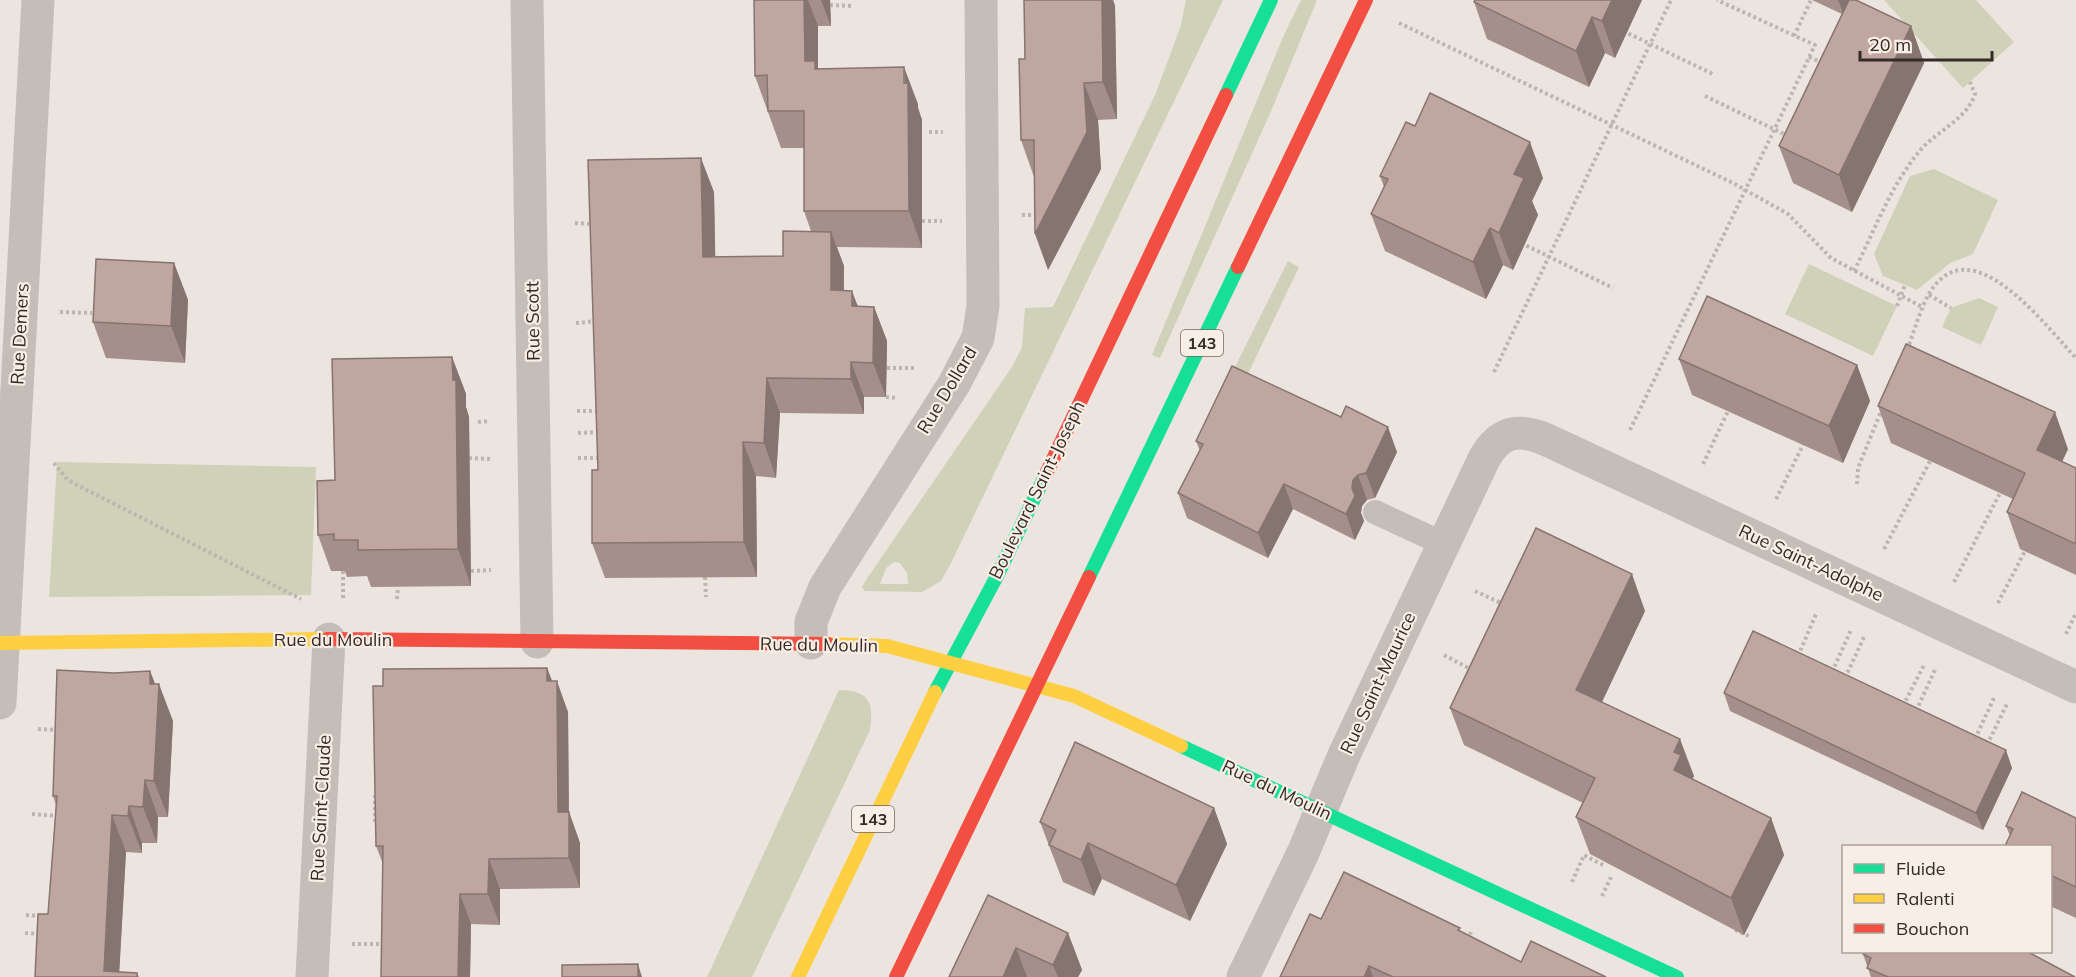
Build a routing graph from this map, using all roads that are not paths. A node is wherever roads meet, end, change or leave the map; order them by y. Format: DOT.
graph roads {
  1 [pos="38,0"];
  2 [pos="527,0"];
  3 [pos="981,0"];
  4 [pos="1271,0"];
  5 [pos="1366,0"];
  6 [pos="1547,440"];
  7 [pos="7,444"];
  8 [pos="1376,512"];
  9 [pos="1444,544"];
  10 [pos="329,639"];
  11 [pos="537,642"];
  12 [pos="2,643"];
  13 [pos="811,643"];
  14 [pos="949,662"];
  15 [pos="1036,684"];
  16 [pos="2076,687"];
  17 [pos="0,703"];
  18 [pos="1321,810"];
  19 [pos="312,977"];
  20 [pos="798,977"];
  21 [pos="896,977"];
  22 [pos="1243,977"];
  23 [pos="1677,977"];
  1 -- 7 [label="street, Rue Demers"];
  2 -- 11 [label="street, Rue Scott"];
  3 -- 13 [label="street, Rue Dollard"];
  4 -- 14 [label="main road, Boulevard Saint-Joseph / 143"];
  5 -- 15 [label="main road, 143"];
  6 -- 9 [label="street, Rue Saint-Maurice"];
  6 -- 16 [label="street, Rue Saint-Adolphe"];
  7 -- 12 [label="street, Rue Demers"];
  8 -- 9 [label="lane"];
  9 -- 18 [label="street, Rue Saint-Maurice"];
  10 -- 11 [label="main road, Rue du Moulin"];
  10 -- 12 [label="main road, Rue du Moulin"];
  10 -- 19 [label="street, Rue Saint-Claude"];
  11 -- 13 [label="main road, Rue du Moulin"];
  12 -- 17 [label="street, Rue Demers"];
  13 -- 14 [label="main road, Rue du Moulin"];
  14 -- 15 [label="main road, Rue du Moulin"];
  14 -- 20 [label="main road, Boulevard Saint-Joseph / 143"];
  15 -- 18 [label="main road, Rue du Moulin"];
  15 -- 21 [label="main road, 143"];
  18 -- 22 [label="street, Rue Saint-Maurice"];
  18 -- 23 [label="main road, Rue du Moulin"];
}
